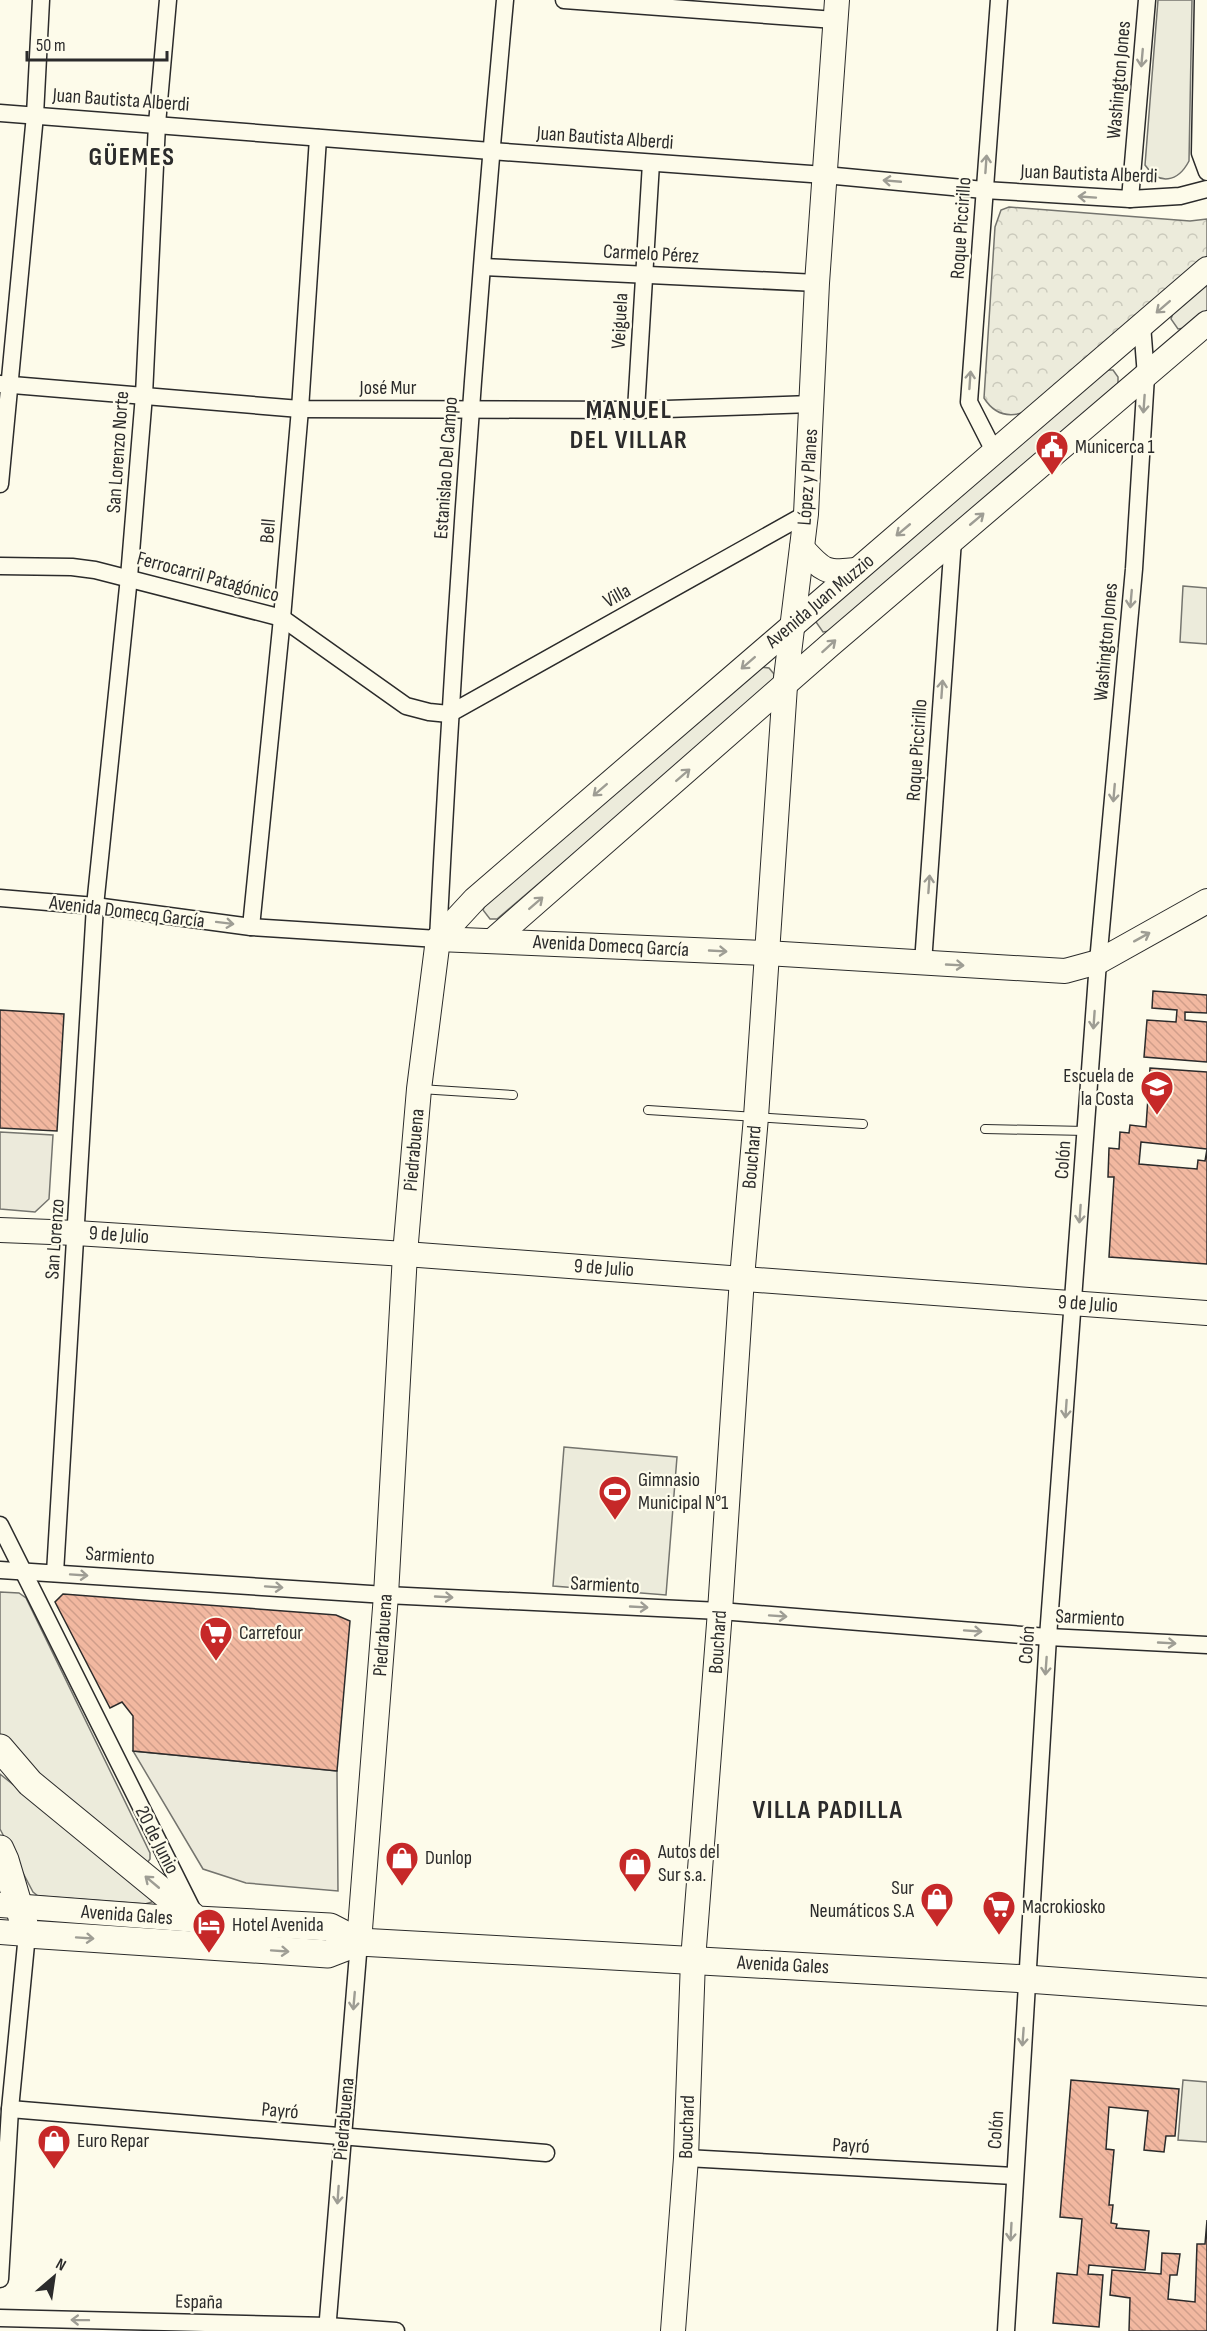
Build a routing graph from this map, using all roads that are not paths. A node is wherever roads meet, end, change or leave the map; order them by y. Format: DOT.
graph roads {
  1 [pos="41,0"];
  2 [pos="168,0"];
  3 [pos="505,0"];
  4 [pos="564,0"];
  5 [pos="999,0"];
  6 [pos="1147,0"];
  7 [pos="1203,0"];
  8 [pos="836,10"];
  9 [pos="0,113"];
  10 [pos="35,115"];
  11 [pos="157,124"];
  12 [pos="318,138"];
  13 [pos="491,152"];
  14 [pos="651,163"];
  15 [pos="1207,171"];
  16 [pos="825,175"];
  17 [pos="1207,189"];
  18 [pos="984,190"];
  19 [pos="1130,200"];
  20 [pos="483,267"];
  21 [pos="1207,269"];
  22 [pos="644,275"];
  23 [pos="817,283"];
  24 [pos="1207,323"];
  25 [pos="1142,325"];
  26 [pos="1146,376"];
  27 [pos="5,384"];
  28 [pos="144,395"];
  29 [pos="812,404"];
  30 [pos="300,409"];
  31 [pos="471,410"];
  32 [pos="636,411"];
  33 [pos="995,453"];
  34 [pos="0,484"];
  35 [pos="806,514"];
  36 [pos="953,540"];
  37 [pos="802,548"];
  38 [pos="0,566"];
  39 [pos="856,570"];
  40 [pos="129,578"];
  41 [pos="282,618"];
  42 [pos="792,625"];
  43 [pos="785,686"];
  44 [pos="449,714"];
  45 [pos="0,898"];
  46 [pos="1207,901"];
  47 [pos="95,906"];
  48 [pos="251,927"];
  49 [pos="438,939"];
  50 [pos="492,941"];
  51 [pos="766,953"];
  52 [pos="1098,962"];
  53 [pos="923,963"];
  54 [pos="419,1089"];
  55 [pos="513,1095"];
  56 [pos="648,1110"];
  57 [pos="756,1117"];
  58 [pos="863,1124"];
  59 [pos="985,1129"];
  60 [pos="1086,1131"];
  61 [pos="0,1230"];
  62 [pos="76,1233"];
  63 [pos="405,1254"];
  64 [pos="742,1278"];
  65 [pos="1074,1303"];
  66 [pos="1207,1313"];
  67 [pos="0,1525"];
  68 [pos="0,1570"];
  69 [pos="22,1572"];
  70 [pos="55,1573"];
  71 [pos="386,1594"];
  72 [pos="720,1611"];
  73 [pos="1048,1636"];
  74 [pos="1207,1645"];
  75 [pos="0,1748"];
  76 [pos="0,1849"];
  77 [pos="9,1906"];
  78 [pos="197,1920"];
  79 [pos="0,1932"];
  80 [pos="27,1934"];
  81 [pos="359,1942"];
  82 [pos="693,1960"];
  83 [pos="1027,1979"];
  84 [pos="1207,1992"];
  85 [pos="10,2109"];
  86 [pos="342,2138"];
  87 [pos="546,2153"];
  88 [pos="686,2158"];
  89 [pos="1014,2176"];
  90 [pos="0,2279"];
  91 [pos="0,2318"];
  92 [pos="328,2328"];
  93 [pos="396,2331"];
  94 [pos="673,2331"];
  95 [pos="1006,2331"];
  1 -- 10 [label="street"];
  2 -- 11 [label="street, San Lorenzo Norte"];
  3 -- 13 [label="street, Estanislao Del Campo"];
  4 -- 8 [label="street"];
  18 -- 5 [label="street, Roque Piccirillo, one-way"];
  6 -- 19 [label="street, Washington Jones, one-way"];
  7 -- 15 [label="street"];
  8 -- 16 [label="main road, López y Planes"];
  9 -- 10 [label="street, Juan Bautista Alberdi"];
  10 -- 11 [label="street, Juan Bautista Alberdi"];
  10 -- 27 [label="street"];
  11 -- 12 [label="street, Juan Bautista Alberdi"];
  11 -- 28 [label="street, San Lorenzo Norte"];
  12 -- 13 [label="street, Juan Bautista Alberdi"];
  12 -- 30 [label="street, Bell"];
  13 -- 14 [label="street, Juan Bautista Alberdi"];
  13 -- 20 [label="street, Estanislao Del Campo"];
  14 -- 16 [label="street, Juan Bautista Alberdi"];
  14 -- 22 [label="street, Veiguela"];
  18 -- 16 [label="street, Juan Bautista Alberdi, one-way"];
  16 -- 23 [label="main road, López y Planes"];
  17 -- 19 [label="street, Juan Bautista Alberdi"];
  19 -- 18 [label="street, Juan Bautista Alberdi, one-way"];
  33 -- 18 [label="street, Roque Piccirillo, one-way"];
  20 -- 22 [label="street, Carmelo Pérez"];
  20 -- 31 [label="street, Estanislao Del Campo"];
  21 -- 25 [label="main road, Avenida Juan Muzzio, one-way"];
  22 -- 23 [label="street, Carmelo Pérez"];
  22 -- 32 [label="street, Veiguela"];
  23 -- 29 [label="main road, López y Planes"];
  24 -- 26 [label="main road, Avenida Juan Muzzio"];
  25 -- 26 [label="street, Washington Jones"];
  25 -- 33 [label="main road, Avenida Juan Muzzio"];
  36 -- 26 [label="main road, Avenida Juan Muzzio, one-way"];
  26 -- 52 [label="street, Washington Jones, one-way"];
  27 -- 28 [label="street, José Mur"];
  27 -- 34 [label="street"];
  28 -- 30 [label="street, José Mur"];
  28 -- 40 [label="street, San Lorenzo Norte"];
  29 -- 32 [label="street, José Mur"];
  29 -- 35 [label="main road, López y Planes"];
  30 -- 31 [label="street, José Mur"];
  30 -- 41 [label="street, Bell"];
  31 -- 32 [label="street, José Mur"];
  31 -- 44 [label="street, Estanislao Del Campo"];
  33 -- 39 [label="main road, Avenida Juan Muzzio, one-way"];
  35 -- 37 [label="main road, López y Planes"];
  35 -- 44 [label="street, Villa"];
  43 -- 36 [label="main road, Avenida Juan Muzzio, one-way"];
  53 -- 36 [label="street, Roque Piccirillo, one-way"];
  37 -- 39 [label="main road"];
  37 -- 42 [label="main road, López y Planes"];
  38 -- 40 [label="street, Ferrocarril Patagónico"];
  39 -- 42 [label="main road, Avenida Juan Muzzio"];
  40 -- 41 [label="street, Ferrocarril Patagónico"];
  40 -- 47 [label="street, San Lorenzo Norte"];
  41 -- 44 [label="street, Ferrocarril Patagónico"];
  41 -- 48 [label="street, Bell"];
  42 -- 43 [label="main road, López y Planes"];
  42 -- 49 [label="main road, Avenida Juan Muzzio, one-way"];
  50 -- 43 [label="main road, Avenida Juan Muzzio, one-way"];
  43 -- 51 [label="main road, López y Planes"];
  44 -- 49 [label="street, Estanislao Del Campo"];
  45 -- 47 [label="street, Avenida Domecq García"];
  52 -- 46 [label="main road, Avenida Domecq García, one-way"];
  47 -- 48 [label="street, Avenida Domecq García, one-way"];
  47 -- 62 [label="street, San Lorenzo"];
  48 -- 49 [label="street, Avenida Domecq García"];
  49 -- 50 [label="main road, Avenida Domecq García"];
  49 -- 54 [label="main road, Piedrabuena"];
  50 -- 51 [label="main road, Avenida Domecq García, one-way"];
  51 -- 53 [label="main road, Avenida Domecq García"];
  51 -- 57 [label="main road, Bouchard"];
  53 -- 52 [label="main road, Avenida Domecq García, one-way"];
  52 -- 60 [label="street, Colón, one-way"];
  54 -- 55 [label="lane"];
  54 -- 63 [label="main road, Piedrabuena"];
  56 -- 57 [label="lane"];
  57 -- 58 [label="lane"];
  57 -- 64 [label="main road, Bouchard"];
  59 -- 60 [label="lane"];
  60 -- 65 [label="street, Colón, one-way"];
  61 -- 62 [label="main road, 9 de Julio"];
  62 -- 63 [label="main road, 9 de Julio"];
  62 -- 70 [label="street, San Lorenzo"];
  63 -- 64 [label="main road, 9 de Julio"];
  63 -- 71 [label="main road, Piedrabuena"];
  64 -- 65 [label="main road, 9 de Julio"];
  64 -- 72 [label="main road, Bouchard"];
  65 -- 66 [label="main road, 9 de Julio"];
  65 -- 73 [label="street, Colón, one-way"];
  67 -- 69 [label="street, 20 de Junio"];
  68 -- 69 [label="street, Sarmiento"];
  69 -- 70 [label="street, Sarmiento"];
  69 -- 78 [label="street, 20 de Junio"];
  70 -- 71 [label="street, Sarmiento, one-way"];
  71 -- 72 [label="street, Sarmiento, one-way"];
  71 -- 81 [label="main road, Piedrabuena"];
  72 -- 73 [label="street, Sarmiento, one-way"];
  72 -- 82 [label="main road, Bouchard"];
  73 -- 74 [label="street, Sarmiento, one-way"];
  73 -- 83 [label="street, Colón, one-way"];
  78 -- 75 [label="main road, 20 de Junio, one-way"];
  76 -- 77 [label="main road"];
  77 -- 78 [label="main road, Avenida Gales"];
  77 -- 80 [label="main road"];
  78 -- 81 [label="main road, Avenida Gales"];
  79 -- 80 [label="main road, Avenida Gales"];
  80 -- 81 [label="main road, Avenida Gales, one-way"];
  80 -- 85 [label="street"];
  81 -- 82 [label="main road, Avenida Gales"];
  81 -- 86 [label="street, Piedrabuena, one-way"];
  82 -- 83 [label="main road, Avenida Gales"];
  82 -- 88 [label="main road, Bouchard"];
  83 -- 84 [label="main road, Avenida Gales"];
  83 -- 89 [label="street, Colón, one-way"];
  85 -- 86 [label="street, Payró"];
  85 -- 90 [label="street"];
  86 -- 87 [label="street, Payró"];
  86 -- 92 [label="street, Piedrabuena, one-way"];
  88 -- 89 [label="street, Payró"];
  88 -- 94 [label="main road, Bouchard"];
  89 -- 95 [label="street, Colón, one-way"];
  92 -- 91 [label="street, España, one-way"];
  92 -- 93 [label="street, España"];
}
